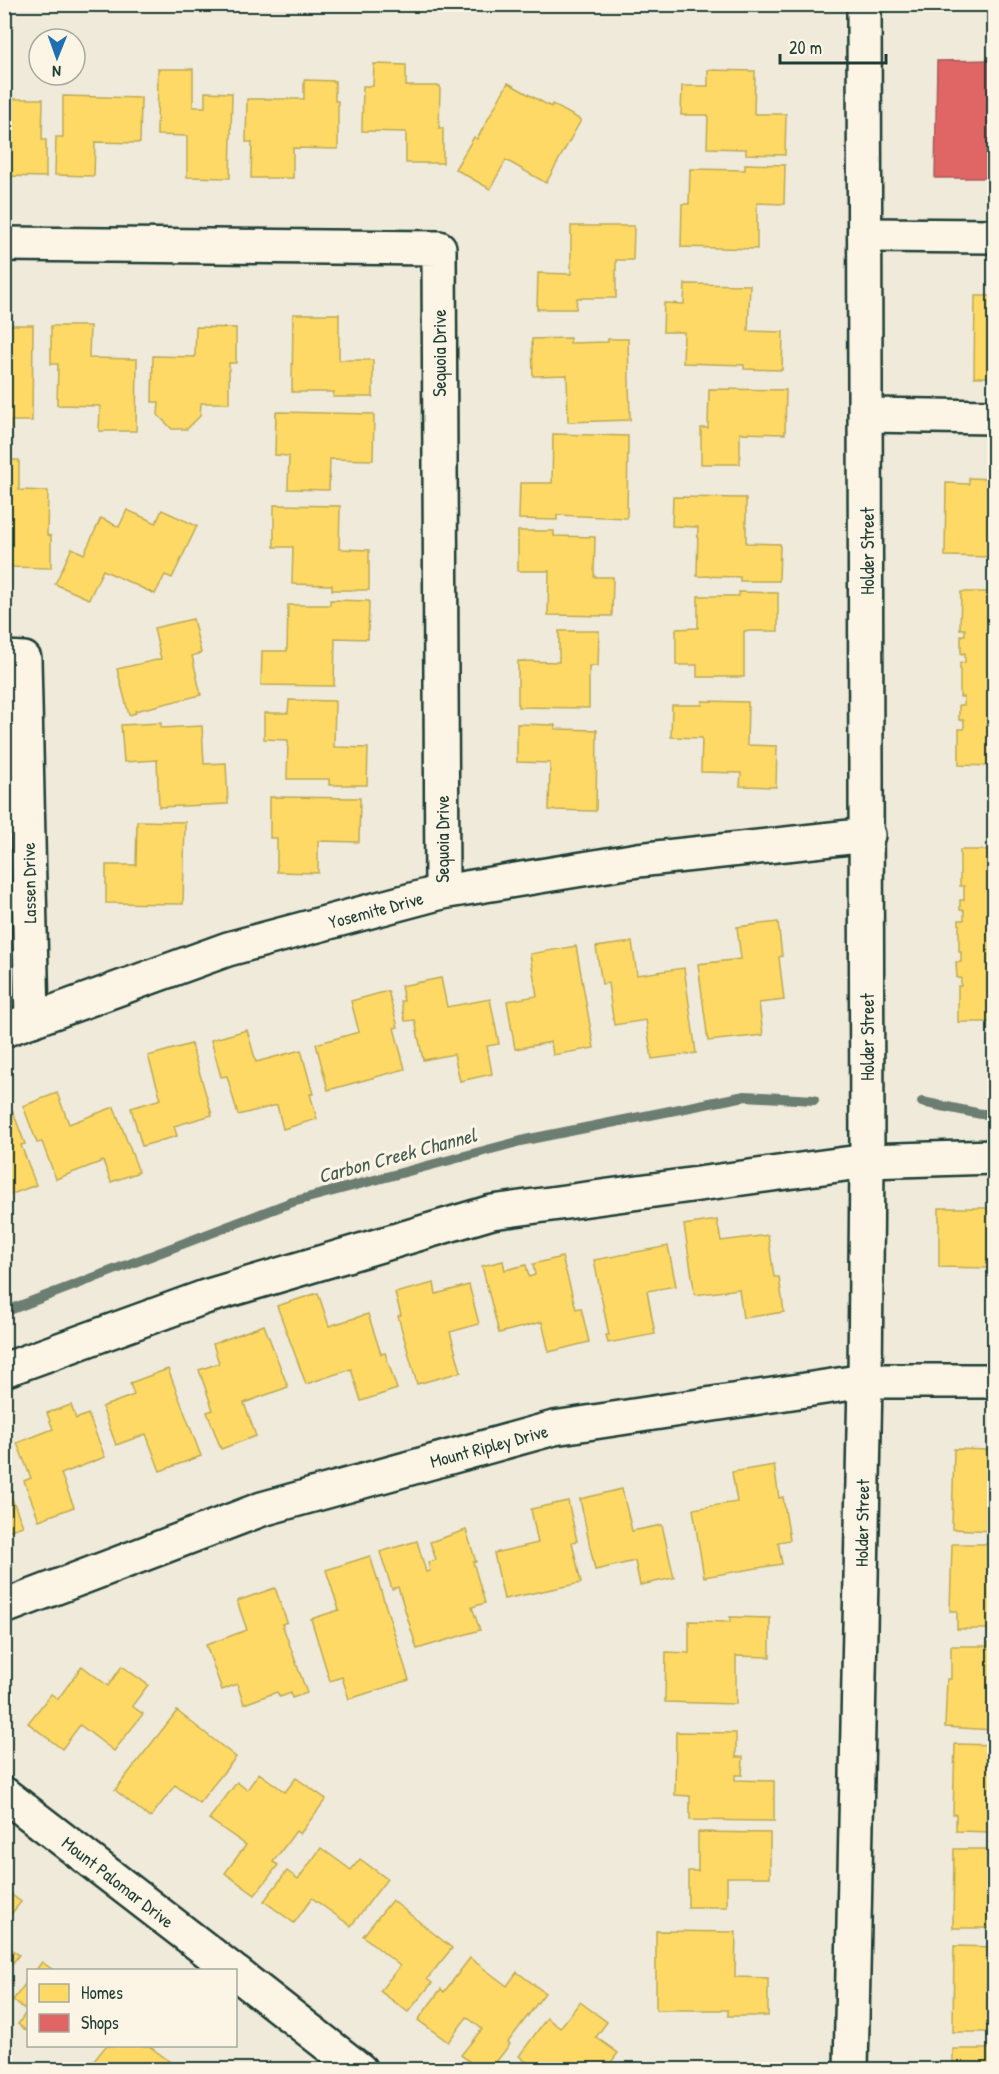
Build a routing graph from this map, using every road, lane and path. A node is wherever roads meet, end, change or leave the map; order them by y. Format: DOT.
graph roads {
  1 [pos="864,4"];
  2 [pos="865,235"];
  3 [pos="994,236"];
  4 [pos="4,244"];
  5 [pos="867,415"];
  6 [pos="994,417"];
  7 [pos="4,658"];
  8 [pos="868,836"];
  9 [pos="442,892"];
  10 [pos="18,1025"];
  11 [pos="994,1157"];
  12 [pos="867,1161"];
  13 [pos="4,1370"];
  14 [pos="865,1381"];
  15 [pos="994,1381"];
  16 [pos="4,1607"];
  17 [pos="4,1794"];
  18 [pos="230,1969"];
  19 [pos="237,1974"];
  20 [pos="360,2070"];
  21 [pos="851,2070"];
  1 -- 2 [label="street, Holder Street"];
  2 -- 3 [label="street"];
  2 -- 5 [label="street, Holder Street"];
  4 -- 9 [label="street, Sequoia Drive"];
  5 -- 6 [label="street"];
  5 -- 8 [label="street, Holder Street"];
  7 -- 10 [label="street, Lassen Drive"];
  8 -- 9 [label="street, Yosemite Drive"];
  8 -- 12 [label="street, Holder Street"];
  9 -- 10 [label="street, Yosemite Drive"];
  11 -- 12 [label="street"];
  12 -- 13 [label="street"];
  12 -- 14 [label="street, Holder Street"];
  14 -- 15 [label="street, Mount Ripley Drive"];
  14 -- 16 [label="street, Mount Ripley Drive"];
  14 -- 21 [label="street, Holder Street"];
  17 -- 18 [label="street, Mount Palomar Drive"];
  19 -- 20 [label="street, Mount Palomar Drive"];
}
